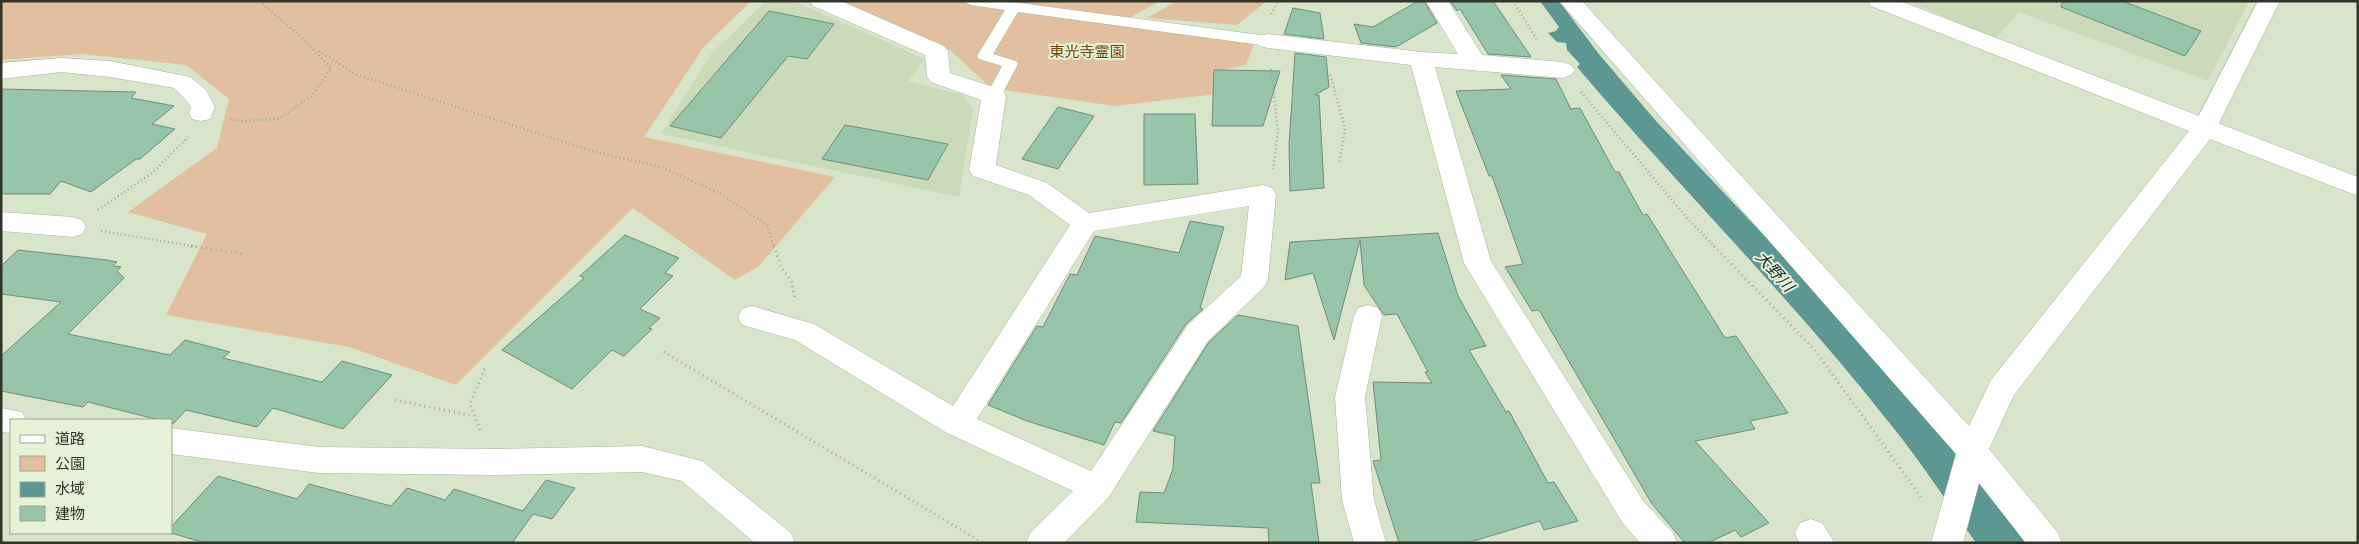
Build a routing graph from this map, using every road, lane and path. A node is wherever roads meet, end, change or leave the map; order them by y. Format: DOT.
graph roads {
  1 [pos="259,1"];
  2 [pos="821,1"];
  3 [pos="970,1"];
  4 [pos="1437,1"];
  5 [pos="1513,1"];
  6 [pos="1570,1"];
  7 [pos="1879,1"];
  8 [pos="2269,1"];
  9 [pos="1014,7"];
  10 [pos="1268,41"];
  11 [pos="1322,47"];
  12 [pos="319,51"];
  13 [pos="1420,59"];
  14 [pos="1474,62"];
  15 [pos="1563,70"];
  16 [pos="1,71"];
  17 [pos="994,96"];
  18 [pos="201,113"];
  19 [pos="2204,129"];
  20 [pos="1339,164"];
  21 [pos="2358,187"];
  22 [pos="1263,194"];
  23 [pos="1,221"];
  24 [pos="1085,223"];
  25 [pos="74,227"];
  26 [pos="244,254"];
  27 [pos="1368,316"];
  28 [pos="752,317"];
  29 [pos="804,332"];
  30 [pos="664,352"];
  31 [pos="486,368"];
  32 [pos="395,400"];
  33 [pos="474,416"];
  34 [pos="958,424"];
  35 [pos="172,441"];
  36 [pos="1972,451"];
  37 [pos="494,462"];
  38 [pos="1097,488"];
  39 [pos="1950,536"];
  40 [pos="779,543"];
  41 [pos="983,543"];
  42 [pos="1042,543"];
  43 [pos="1370,543"];
  44 [pos="1661,543"];
  45 [pos="2046,543"];
  1 -- 12 [label="path"];
  2 -- 17 [label="street"];
  3 -- 9 [label="lane"];
  4 -- 14 [label="street"];
  5 -- 15 [label="path"];
  6 -- 36 [label="street"];
  7 -- 19 [label="street"];
  8 -- 19 [label="street"];
  9 -- 10 [label="lane"];
  9 -- 17 [label="lane"];
  10 -- 11 [label="street"];
  10 -- 22 [label="path"];
  11 -- 13 [label="street"];
  11 -- 20 [label="path"];
  12 -- 18 [label="path"];
  12 -- 29 [label="path"];
  13 -- 14 [label="street"];
  13 -- 44 [label="street"];
  14 -- 15 [label="street"];
  15 -- 39 [label="path"];
  16 -- 18 [label="street"];
  17 -- 24 [label="street"];
  18 -- 25 [label="path"];
  19 -- 21 [label="street"];
  19 -- 36 [label="street"];
  22 -- 24 [label="street"];
  22 -- 38 [label="street"];
  23 -- 25 [label="street"];
  24 -- 34 [label="street"];
  25 -- 26 [label="path"];
  27 -- 43 [label="street"];
  28 -- 29 [label="street"];
  29 -- 34 [label="street"];
  30 -- 41 [label="path"];
  31 -- 33 [label="path"];
  32 -- 33 [label="path"];
  33 -- 37 [label="path"];
  34 -- 38 [label="street"];
  35 -- 37 [label="street"];
  36 -- 39 [label="street"];
  36 -- 45 [label="street"];
  37 -- 40 [label="street"];
  38 -- 42 [label="street"];
}
